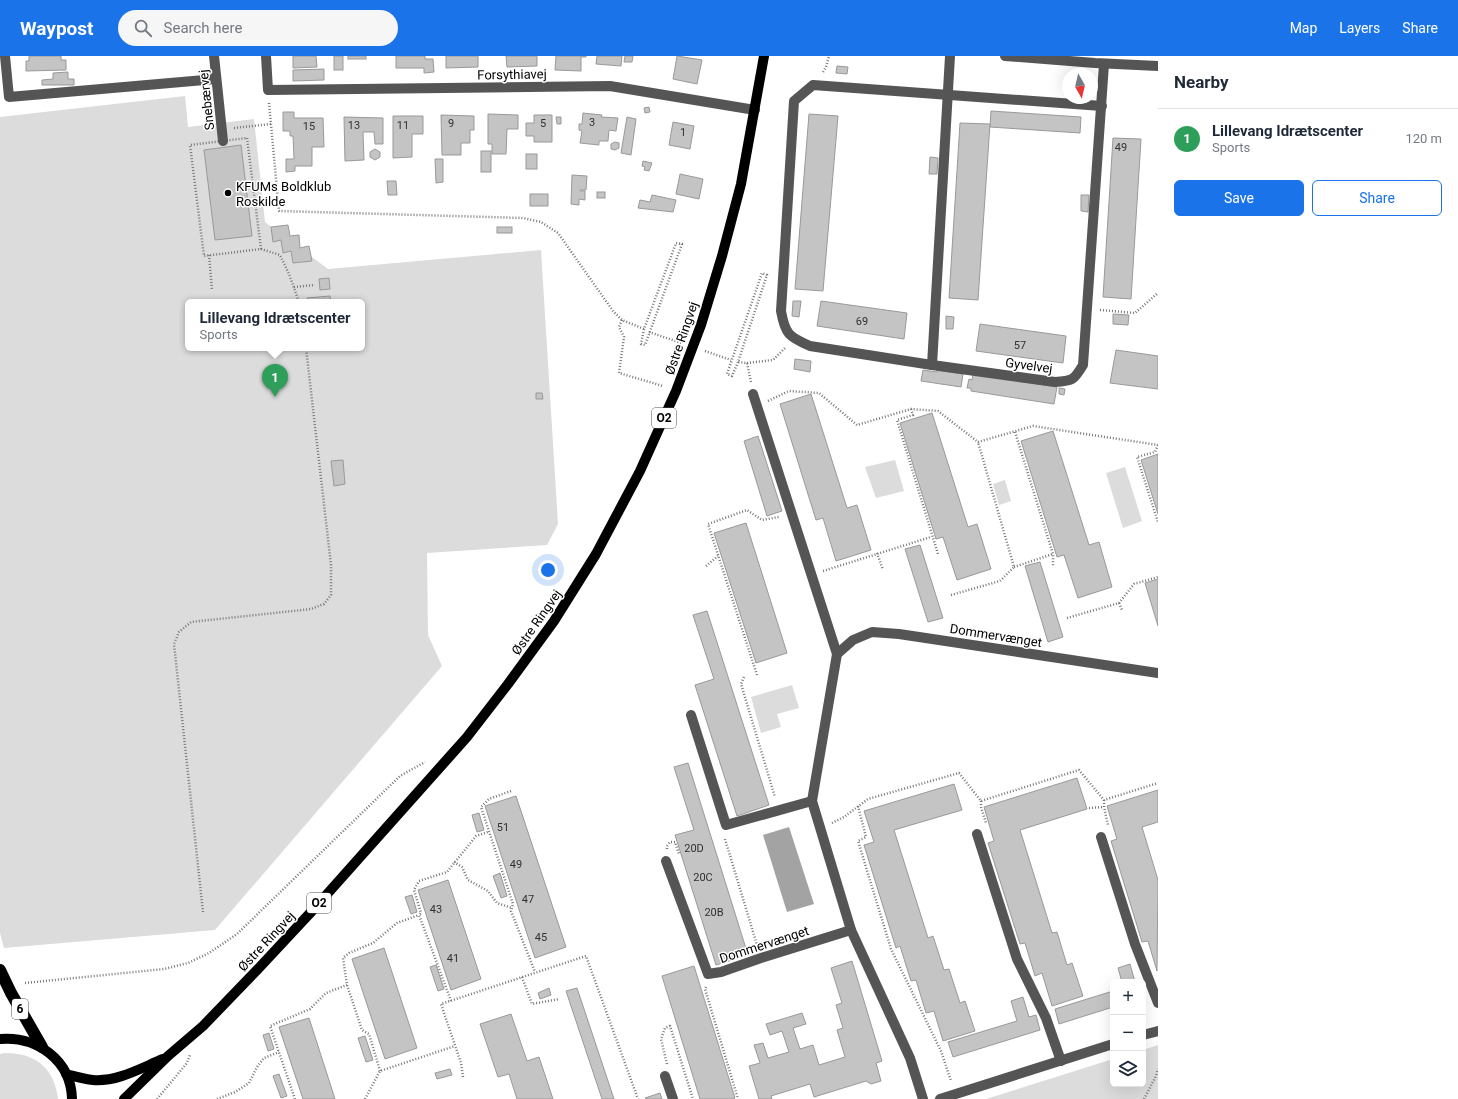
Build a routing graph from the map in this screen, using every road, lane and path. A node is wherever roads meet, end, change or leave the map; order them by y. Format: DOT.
graph roads {
  1 [pos="5,56"];
  2 [pos="214,56"];
  3 [pos="266,56"];
  4 [pos="764,56"];
  5 [pos="950,56"];
  6 [pos="1005,56"];
  7 [pos="1104,64"];
  8 [pos="1158,66"];
  9 [pos="216,79"];
  10 [pos="268,90"];
  11 [pos="948,95"];
  12 [pos="1102,106"];
  13 [pos="755,110"];
  14 [pos="271,124"];
  15 [pos="222,129"];
  16 [pos="223,141"];
  17 [pos="261,249"];
  18 [pos="209,255"];
  19 [pos="315,285"];
  20 [pos="294,287"];
  21 [pos="212,290"];
  22 [pos="1158,293"];
  23 [pos="298,299"];
  24 [pos="1087,309"];
  25 [pos="622,320"];
  26 [pos="644,329"];
  27 [pos="794,339"];
  28 [pos="306,351"];
  29 [pos="738,362"];
  30 [pos="747,363"];
  31 [pos="932,365"];
  32 [pos="676,391"];
  33 [pos="753,394"];
  34 [pos="757,406"];
  35 [pos="911,409"];
  36 [pos="1015,432"];
  37 [pos="978,442"];
  38 [pos="1158,445"];
  39 [pos="792,515"];
  40 [pos="1158,522"];
  41 [pos="932,537"];
  42 [pos="877,554"];
  43 [pos="938,554"];
  44 [pos="1053,554"];
  45 [pos="718,556"];
  46 [pos="706,566"];
  47 [pos="1053,566"];
  48 [pos="1014,567"];
  49 [pos="883,570"];
  50 [pos="811,574"];
  51 [pos="1158,577"];
  52 [pos="951,595"];
  53 [pos="1120,603"];
  54 [pos="1122,610"];
  55 [pos="1067,618"];
  56 [pos="837,654"];
  57 [pos="1158,673"];
  58 [pos="757,675"];
  59 [pos="744,677"];
  60 [pos="691,715"];
  61 [pos="427,761"];
  62 [pos="1158,783"];
  63 [pos="510,791"];
  64 [pos="981,800"];
  65 [pos="1104,800"];
  66 [pos="812,801"];
  67 [pos="858,806"];
  68 [pos="1104,807"];
  69 [pos="1089,808"];
  70 [pos="779,811"];
  71 [pos="726,825"];
  72 [pos="820,828"];
  73 [pos="488,832"];
  74 [pos="977,834"];
  75 [pos="1101,837"];
  76 [pos="666,861"];
  77 [pos="454,862"];
  78 [pos="512,908"];
  79 [pos="203,912"];
  80 [pos="419,915"];
  81 [pos="851,930"];
  82 [pos="761,958"];
  83 [pos="0,970"];
  84 [pos="535,972"];
  85 [pos="708,974"];
  86 [pos="522,977"];
  87 [pos="25,983"];
  88 [pos="347,985"];
  89 [pos="559,999"];
  90 [pos="451,1001"];
  91 [pos="1158,1003"];
  92 [pos="1158,1030"];
  93 [pos="1146,1034"];
  94 [pos="0,1039"];
  95 [pos="1110,1045"];
  96 [pos="455,1046"];
  97 [pos="42,1047"];
  98 [pos="193,1048"];
  99 [pos="279,1052"];
  100 [pos="168,1056"];
  101 [pos="1061,1061"];
  102 [pos="1158,1070"];
  103 [pos="380,1071"];
  104 [pos="66,1074"];
  105 [pos="665,1076"];
  106 [pos="463,1077"];
  107 [pos="955,1094"];
  108 [pos="72,1099"];
  109 [pos="124,1099"];
  110 [pos="157,1099"];
  111 [pos="217,1099"];
  112 [pos="295,1099"];
  113 [pos="365,1099"];
  114 [pos="638,1099"];
  115 [pos="673,1099"];
  116 [pos="693,1099"];
  117 [pos="738,1099"];
  118 [pos="923,1099"];
  119 [pos="940,1099"];
  120 [pos="1144,1099"];
  1 -- 9 [label="street"];
  2 -- 9 [label="street, Snebærvej"];
  3 -- 10 [label="street"];
  4 -- 13 [label="main road, Østre Ringvej / O2"];
  5 -- 11 [label="street"];
  6 -- 7 [label="street"];
  7 -- 8 [label="street"];
  7 -- 12 [label="street, Gyvelvej"];
  9 -- 15 [label="street, Snebærvej"];
  10 -- 13 [label="street, Forsythiavej"];
  10 -- 14 [label="path"];
  11 -- 12 [label="street"];
  11 -- 27 [label="street"];
  11 -- 31 [label="street"];
  12 -- 24 [label="street, Gyvelvej"];
  13 -- 32 [label="main road, Østre Ringvej / O2"];
  14 -- 15 [label="path"];
  14 -- 25 [label="path"];
  15 -- 16 [label="street, Snebærvej"];
  16 -- 17 [label="path"];
  16 -- 18 [label="path"];
  17 -- 18 [label="path"];
  17 -- 20 [label="path"];
  18 -- 21 [label="path"];
  19 -- 20 [label="path"];
  20 -- 23 [label="path"];
  22 -- 24 [label="path"];
  24 -- 31 [label="street, Gyvelvej"];
  25 -- 26 [label="path"];
  25 -- 32 [label="path"];
  26 -- 26 [label="path"];
  27 -- 30 [label="path"];
  27 -- 31 [label="street"];
  28 -- 79 [label="path"];
  29 -- 29 [label="path"];
  29 -- 30 [label="path"];
  30 -- 33 [label="path"];
  32 -- 100 [label="main road, Østre Ringvej / O2"];
  33 -- 34 [label="street"];
  34 -- 35 [label="path"];
  34 -- 39 [label="street"];
  35 -- 37 [label="path"];
  35 -- 41 [label="path"];
  36 -- 37 [label="path"];
  36 -- 38 [label="path"];
  36 -- 44 [label="path"];
  37 -- 48 [label="path"];
  38 -- 40 [label="path"];
  39 -- 45 [label="path"];
  39 -- 50 [label="street"];
  41 -- 42 [label="path"];
  41 -- 43 [label="path"];
  42 -- 49 [label="path"];
  42 -- 50 [label="path"];
  44 -- 47 [label="path"];
  44 -- 48 [label="path"];
  45 -- 46 [label="path"];
  45 -- 58 [label="path"];
  48 -- 52 [label="path"];
  50 -- 56 [label="street"];
  51 -- 53 [label="path"];
  53 -- 54 [label="path"];
  53 -- 55 [label="path"];
  56 -- 57 [label="street, Dommervænget"];
  56 -- 66 [label="street"];
  59 -- 70 [label="path"];
  60 -- 71 [label="street"];
  61 -- 87 [label="path"];
  62 -- 65 [label="path"];
  63 -- 73 [label="path"];
  64 -- 65 [label="path"];
  64 -- 67 [label="path"];
  64 -- 74 [label="path"];
  65 -- 68 [label="path"];
  66 -- 70 [label="street"];
  66 -- 72 [label="street"];
  67 -- 72 [label="path"];
  67 -- 107 [label="path"];
  68 -- 69 [label="path"];
  68 -- 75 [label="path"];
  70 -- 71 [label="street"];
  71 -- 82 [label="path"];
  72 -- 81 [label="street"];
  73 -- 77 [label="path"];
  73 -- 78 [label="path"];
  74 -- 101 [label="street"];
  75 -- 91 [label="street"];
  76 -- 85 [label="street, Dommervænget"];
  77 -- 78 [label="path"];
  77 -- 80 [label="path"];
  78 -- 84 [label="path"];
  80 -- 88 [label="path"];
  80 -- 90 [label="path"];
  81 -- 82 [label="street, Dommervænget"];
  81 -- 118 [label="street"];
  82 -- 85 [label="street, Dommervænget"];
  83 -- 97 [label="highway, 6"];
  84 -- 86 [label="path"];
  84 -- 114 [label="path"];
  85 -- 117 [label="path"];
  86 -- 89 [label="path"];
  86 -- 90 [label="path"];
  88 -- 99 [label="path"];
  88 -- 103 [label="path"];
  90 -- 96 [label="path"];
  92 -- 93 [label="street"];
  94 -- 97 [label="main road, 6"];
  95 -- 101 [label="street"];
  96 -- 103 [label="path"];
  96 -- 106 [label="path"];
  97 -- 104 [label="main road, 6"];
  98 -- 110 [label="path"];
  99 -- 111 [label="path"];
  99 -- 112 [label="path"];
  100 -- 104 [label="main road, Østre Ringvej / O2"];
  100 -- 109 [label="main road, Østre Ringvej / O2"];
  101 -- 107 [label="street"];
  102 -- 120 [label="path"];
  103 -- 113 [label="path"];
  104 -- 108 [label="main road, 6"];
  105 -- 115 [label="street"];
  105 -- 116 [label="path"];
  107 -- 119 [label="street"];
}
